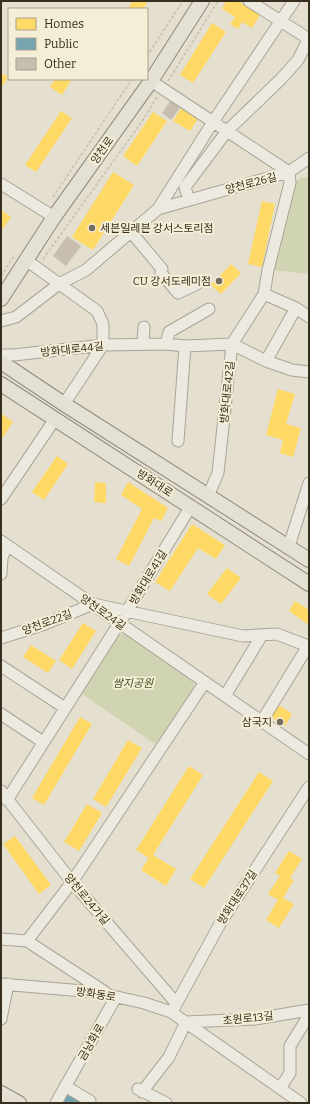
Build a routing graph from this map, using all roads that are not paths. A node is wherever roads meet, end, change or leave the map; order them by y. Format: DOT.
graph roads {
  1 [pos="202,1"];
  2 [pos="249,1"];
  3 [pos="294,1"];
  4 [pos="281,21"];
  5 [pos="309,39"];
  6 [pos="157,85"];
  7 [pos="213,122"];
  8 [pos="227,132"];
  9 [pos="309,158"];
  10 [pos="289,172"];
  11 [pos="1,184"];
  12 [pos="189,200"];
  13 [pos="158,208"];
  14 [pos="49,214"];
  15 [pos="131,232"];
  16 [pos="26,261"];
  17 [pos="59,284"];
  18 [pos="197,284"];
  19 [pos="264,294"];
  20 [pos="1,299"];
  21 [pos="296,308"];
  22 [pos="208,309"];
  23 [pos="309,317"];
  24 [pos="1,321"];
  25 [pos="144,327"];
  26 [pos="143,344"];
  27 [pos="166,344"];
  28 [pos="232,344"];
  29 [pos="102,345"];
  30 [pos="184,346"];
  31 [pos="1,355"];
  32 [pos="266,361"];
  33 [pos="1,362"];
  34 [pos="308,371"];
  35 [pos="1,384"];
  36 [pos="64,404"];
  37 [pos="55,419"];
  38 [pos="178,441"];
  39 [pos="309,483"];
  40 [pos="208,496"];
  41 [pos="1,499"];
  42 [pos="191,506"];
  43 [pos="4,543"];
  44 [pos="289,546"];
  45 [pos="309,560"];
  46 [pos="1,574"];
  47 [pos="309,584"];
  48 [pos="93,604"];
  49 [pos="127,611"];
  50 [pos="119,623"];
  51 [pos="262,635"];
  52 [pos="1,638"];
  53 [pos="1,666"];
  54 [pos="205,682"];
  55 [pos="225,696"];
  56 [pos="65,708"];
  57 [pos="1,714"];
  58 [pos="262,721"];
  59 [pos="43,742"];
  60 [pos="309,754"];
  61 [pos="309,786"];
  62 [pos="4,796"];
  63 [pos="72,882"];
  64 [pos="1,939"];
  65 [pos="27,941"];
  66 [pos="4,984"];
  67 [pos="113,996"];
  68 [pos="174,1007"];
  69 [pos="309,1010"];
  70 [pos="309,1015"];
  71 [pos="1,1019"];
  72 [pos="186,1022"];
  73 [pos="66,1086"];
  74 [pos="280,1088"];
  75 [pos="1,1093"];
  76 [pos="90,1101"];
  77 [pos="19,1103"];
  78 [pos="56,1103"];
  79 [pos="166,1103"];
  80 [pos="301,1103"];
  1 -- 6 [label="main road, 양천로"];
  2 -- 4 [label="street"];
  3 -- 4 [label="street"];
  4 -- 5 [label="street"];
  4 -- 7 [label="street"];
  5 -- 8 [label="street"];
  6 -- 7 [label="street"];
  6 -- 14 [label="main road, 양천로"];
  7 -- 8 [label="street"];
  7 -- 13 [label="street"];
  8 -- 10 [label="street"];
  8 -- 12 [label="street"];
  9 -- 10 [label="street, 양천로26길"];
  10 -- 12 [label="street, 양천로26길"];
  10 -- 19 [label="street, 방화대로42길"];
  11 -- 14 [label="street"];
  12 -- 13 [label="street, 양천로26길"];
  13 -- 15 [label="street, 양천로26길"];
  14 -- 16 [label="main road, 양천로"];
  15 -- 17 [label="street, 양천로26길"];
  15 -- 18 [label="street"];
  16 -- 17 [label="street"];
  16 -- 20 [label="main road, 양천로"];
  17 -- 24 [label="street, 양천로26길"];
  17 -- 29 [label="street"];
  19 -- 21 [label="street"];
  19 -- 28 [label="street, 방화대로42길"];
  21 -- 23 [label="street"];
  21 -- 32 [label="street"];
  22 -- 27 [label="street"];
  25 -- 26 [label="street"];
  26 -- 27 [label="street, 방화대로44길"];
  26 -- 29 [label="street, 방화대로44길"];
  27 -- 30 [label="street, 방화대로44길"];
  28 -- 30 [label="street, 방화대로44길"];
  28 -- 32 [label="street, 방화대로44길"];
  28 -- 40 [label="street, 방화대로42길"];
  29 -- 31 [label="street, 방화대로44길"];
  29 -- 36 [label="street"];
  30 -- 38 [label="street"];
  32 -- 34 [label="street, 방화대로44길"];
  33 -- 36 [label="main road, 방화대로"];
  35 -- 37 [label="main road, 방화대로"];
  36 -- 40 [label="main road, 방화대로"];
  37 -- 41 [label="street"];
  37 -- 42 [label="main road, 방화대로"];
  39 -- 44 [label="street"];
  40 -- 44 [label="main road, 방화대로"];
  42 -- 47 [label="main road, 방화대로"];
  42 -- 49 [label="street, 방화대로41길"];
  43 -- 46 [label="street"];
  43 -- 48 [label="street, 양천로24길"];
  44 -- 45 [label="main road, 방화대로"];
  48 -- 49 [label="street"];
  48 -- 50 [label="street, 양천로24길"];
  48 -- 52 [label="street, 양천로22길"];
  49 -- 50 [label="street, 방화대로41길"];
  49 -- 51 [label="street"];
  50 -- 54 [label="street, 양천로24길"];
  50 -- 56 [label="street, 방화대로41길"];
  51 -- 55 [label="street"];
  51 -- 58 [label="street"];
  53 -- 56 [label="street"];
  54 -- 55 [label="street, 양천로24길"];
  54 -- 63 [label="street"];
  55 -- 58 [label="street, 양천로24길"];
  56 -- 59 [label="street, 방화대로41길"];
  57 -- 59 [label="street"];
  58 -- 60 [label="street, 양천로24길"];
  59 -- 62 [label="street, 방화대로41길"];
  61 -- 68 [label="street, 방화대로37길"];
  62 -- 63 [label="street, 양천로24가길"];
  63 -- 65 [label="street"];
  63 -- 68 [label="street, 양천로24가길"];
  64 -- 65 [label="street"];
  65 -- 67 [label="street"];
  66 -- 67 [label="street, 방화동로"];
  66 -- 71 [label="street"];
  67 -- 68 [label="street, 방화동로"];
  67 -- 73 [label="street, 금낭화로"];
  68 -- 72 [label="street, 방화동로"];
  69 -- 72 [label="street, 초원로13길"];
  70 -- 74 [label="street"];
  72 -- 74 [label="street, 방화동로"];
  72 -- 79 [label="street"];
  73 -- 76 [label="street"];
  73 -- 78 [label="street, 금낭화로"];
  74 -- 80 [label="street, 방화동로"];
  75 -- 77 [label="main road"];
}
